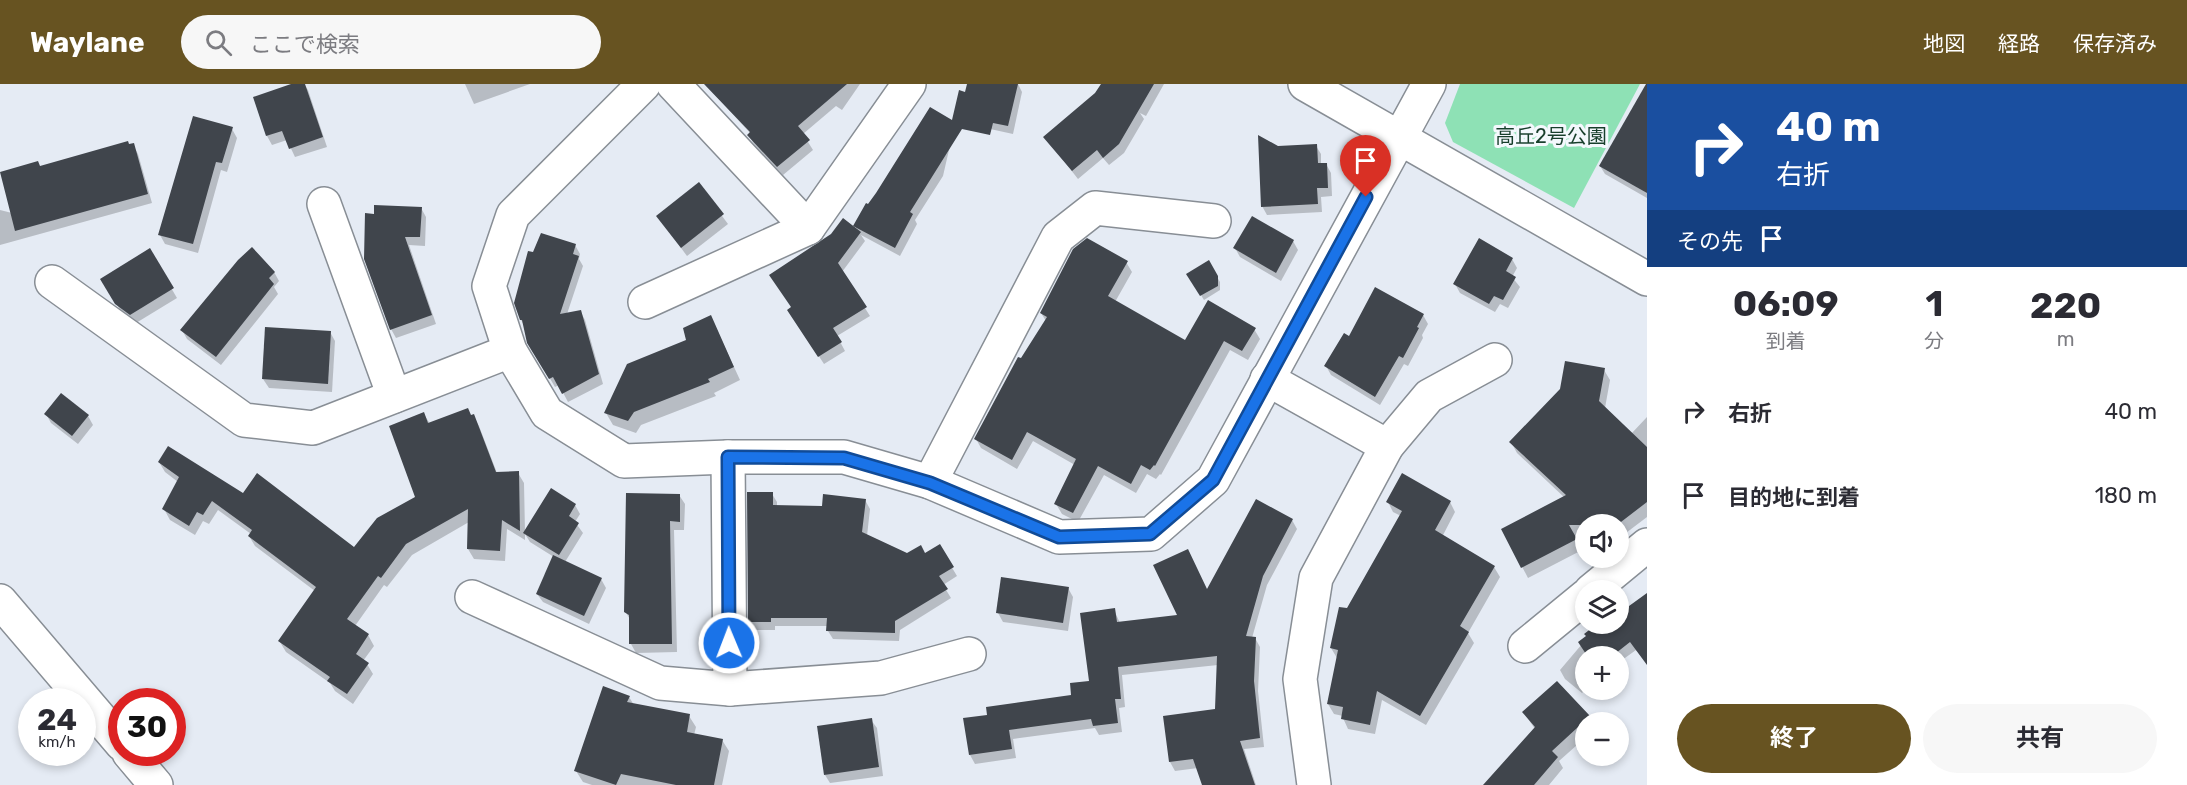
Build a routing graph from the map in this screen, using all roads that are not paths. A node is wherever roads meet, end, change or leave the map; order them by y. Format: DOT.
graph roads {
  1 [pos="644,84"];
  2 [pos="673,84"];
  3 [pos="909,84"];
  4 [pos="1305,84"];
  5 [pos="1429,84"];
  6 [pos="1399,137"];
  7 [pos="324,204"];
  8 [pos="1214,221"];
  9 [pos="808,228"];
  10 [pos="1647,279"];
  11 [pos="52,282"];
  12 [pos="645,302"];
  13 [pos="510,351"];
  14 [pos="1495,360"];
  15 [pos="1267,380"];
  16 [pos="394,396"];
  17 [pos="1387,446"];
  18 [pos="728,457"];
  19 [pos="930,483"];
  20 [pos="1647,545"];
  21 [pos="1605,580"];
  22 [pos="472,597"];
  23 [pos="0,601"];
  24 [pos="1575,605"];
  25 [pos="1525,646"];
  26 [pos="969,654"];
  27 [pos="729,689"];
  28 [pos="108,728"];
  29 [pos="140,766"];
  30 [pos="156,785"];
  31 [pos="1314,785"];
  1 -- 13 [label="street"];
  2 -- 9 [label="street"];
  3 -- 9 [label="street"];
  4 -- 6 [label="street"];
  5 -- 6 [label="street"];
  6 -- 10 [label="street"];
  6 -- 15 [label="street"];
  7 -- 16 [label="street"];
  8 -- 19 [label="street"];
  9 -- 12 [label="street"];
  11 -- 16 [label="street"];
  13 -- 16 [label="street"];
  13 -- 18 [label="street"];
  14 -- 17 [label="street"];
  15 -- 17 [label="street"];
  15 -- 19 [label="street"];
  17 -- 31 [label="street"];
  18 -- 19 [label="street"];
  18 -- 27 [label="street"];
  20 -- 21 [label="street"];
  22 -- 27 [label="street"];
  23 -- 28 [label="street"];
  24 -- 25 [label="street"];
  26 -- 27 [label="street"];
  29 -- 30 [label="street"];
}
